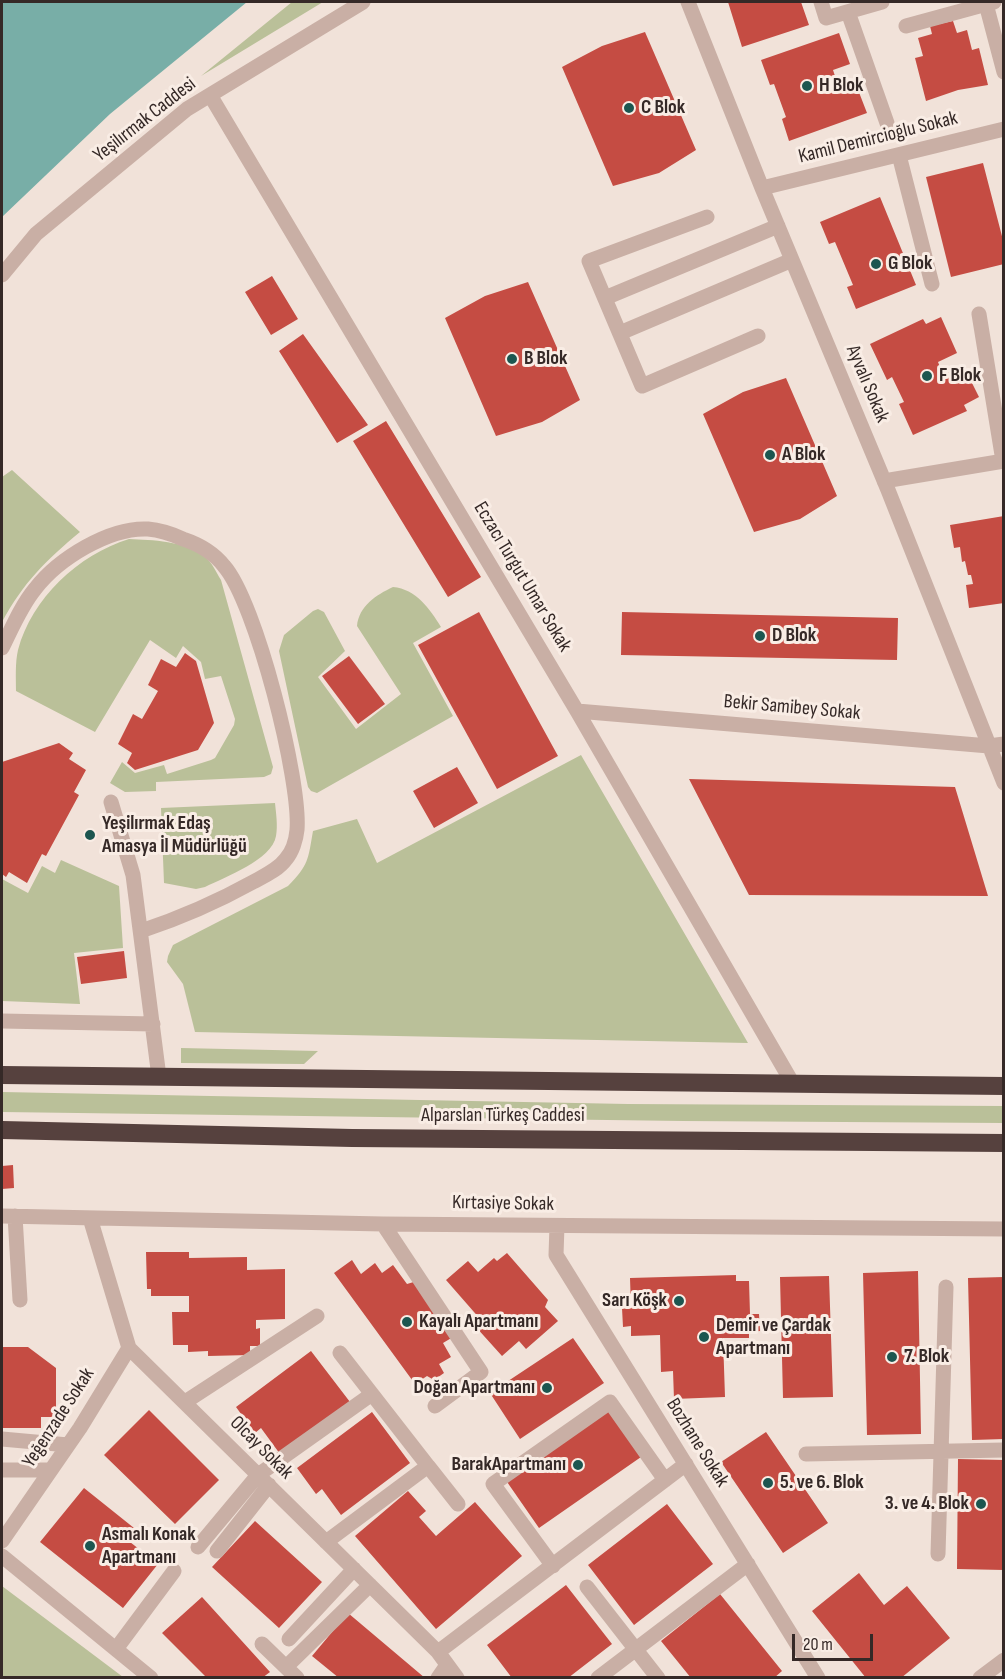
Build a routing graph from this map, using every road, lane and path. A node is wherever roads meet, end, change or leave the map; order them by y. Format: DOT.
graph roads {
  1 [pos="363,2"];
  2 [pos="688,2"];
  3 [pos="821,2"];
  4 [pos="882,2"];
  5 [pos="990,3"];
  6 [pos="848,12"];
  7 [pos="906,26"];
  8 [pos="1004,72"];
  9 [pos="210,95"];
  10 [pos="887,123"];
  11 [pos="1004,129"];
  12 [pos="899,155"];
  13 [pos="762,188"];
  14 [pos="706,217"];
  15 [pos="778,226"];
  16 [pos="792,260"];
  17 [pos="2,275"];
  18 [pos="932,284"];
  19 [pos="605,298"];
  20 [pos="979,314"];
  21 [pos="620,333"];
  22 [pos="758,336"];
  23 [pos="1003,461"];
  24 [pos="884,480"];
  25 [pos="2,648"];
  26 [pos="577,711"];
  27 [pos="996,745"];
  28 [pos="1004,783"];
  29 [pos="111,802"];
  30 [pos="141,931"];
  31 [pos="2,1021"];
  32 [pos="153,1024"];
  33 [pos="2,1075"];
  34 [pos="159,1077"];
  35 [pos="793,1084"];
  36 [pos="1004,1086"];
  37 [pos="2,1130"];
  38 [pos="1004,1143"];
  39 [pos="8,1216"];
  40 [pos="90,1218"];
  41 [pos="383,1224"];
  42 [pos="556,1226"];
  43 [pos="1004,1229"];
  44 [pos="946,1287"];
  45 [pos="20,1300"];
  46 [pos="316,1316"];
  47 [pos="129,1348"];
  48 [pos="340,1353"];
  49 [pos="372,1394"];
  50 [pos="185,1402"];
  51 [pos="435,1406"];
  52 [pos="2,1439"];
  53 [pos="68,1445"];
  54 [pos="1004,1450"];
  55 [pos="941,1452"];
  56 [pos="806,1454"];
  57 [pos="686,1464"];
  58 [pos="428,1466"];
  59 [pos="2,1470"];
  60 [pos="51,1470"];
  61 [pos="264,1480"];
  62 [pos="665,1480"];
  63 [pos="458,1504"];
  64 [pos="2,1541"];
  65 [pos="326,1542"];
  66 [pos="198,1547"];
  67 [pos="217,1551"];
  68 [pos="938,1554"];
  69 [pos="2,1556"];
  70 [pos="748,1564"];
  71 [pos="553,1566"];
  72 [pos="354,1569"];
  73 [pos="174,1571"];
  74 [pos="370,1585"];
  75 [pos="587,1587"];
  76 [pos="289,1639"];
  77 [pos="262,1644"];
  78 [pos="116,1649"];
  79 [pos="636,1649"];
  80 [pos="1004,1660"];
  81 [pos="445,1668"];
  82 [pos="291,1672"];
  83 [pos="151,1677"];
  84 [pos="598,1677"];
  85 [pos="658,1677"];
  86 [pos="818,1677"];
  87 [pos="980,1677"];
  1 -- 9 [label="street, Yeşilırmak Caddesi"];
  2 -- 13 [label="street, Ayvalı Sokak"];
  3 -- 6 [label="street"];
  4 -- 6 [label="street"];
  5 -- 7 [label="street"];
  5 -- 8 [label="street"];
  6 -- 10 [label="street"];
  9 -- 17 [label="street, Yeşilırmak Caddesi"];
  9 -- 26 [label="street, Eczacı Turgut Umar Sokak"];
  11 -- 12 [label="street, Kamil Demircioğlu Sokak"];
  12 -- 13 [label="street, Kamil Demircioğlu Sokak"];
  12 -- 18 [label="street"];
  13 -- 15 [label="street, Ayvalı Sokak"];
  14 -- 19 [label="street"];
  15 -- 16 [label="street, Ayvalı Sokak"];
  15 -- 19 [label="street"];
  16 -- 21 [label="street"];
  16 -- 24 [label="street, Ayvalı Sokak"];
  19 -- 21 [label="street"];
  20 -- 23 [label="street"];
  21 -- 22 [label="street"];
  23 -- 24 [label="street"];
  24 -- 27 [label="street, Ayvalı Sokak"];
  25 -- 30 [label="street"];
  26 -- 27 [label="street, Bekir Samibey Sokak"];
  26 -- 35 [label="street, Eczacı Turgut Umar Sokak"];
  27 -- 28 [label="street, Ayvalı Sokak"];
  29 -- 30 [label="street"];
  30 -- 32 [label="street"];
  31 -- 32 [label="street"];
  32 -- 34 [label="street"];
  33 -- 34 [label="highway, Alparslan Türkeş Caddesi"];
  34 -- 35 [label="highway, Alparslan Türkeş Caddesi"];
  35 -- 36 [label="highway, Alparslan Türkeş Caddesi"];
  37 -- 38 [label="highway, Alparslan Türkeş Caddesi"];
  39 -- 40 [label="street, Kırtasiye Sokak"];
  39 -- 45 [label="street"];
  40 -- 41 [label="street, Kırtasiye Sokak"];
  40 -- 47 [label="street, Olcay Sokak"];
  41 -- 42 [label="street, Kırtasiye Sokak"];
  41 -- 51 [label="street"];
  42 -- 43 [label="street, Kırtasiye Sokak"];
  42 -- 57 [label="street, Bozhane Sokak"];
  44 -- 55 [label="street"];
  46 -- 50 [label="street"];
  47 -- 50 [label="street, Olcay Sokak"];
  47 -- 53 [label="street, Yeğenzade Sokak"];
  48 -- 49 [label="street"];
  49 -- 58 [label="street"];
  49 -- 61 [label="street"];
  50 -- 61 [label="street, Olcay Sokak"];
  52 -- 53 [label="street"];
  53 -- 60 [label="street, Yeğenzade Sokak"];
  54 -- 55 [label="street"];
  55 -- 56 [label="street"];
  55 -- 68 [label="street"];
  57 -- 62 [label="street"];
  57 -- 70 [label="street, Bozhane Sokak"];
  58 -- 63 [label="street"];
  58 -- 65 [label="street"];
  59 -- 60 [label="street"];
  60 -- 64 [label="street, Yeğenzade Sokak"];
  61 -- 65 [label="street, Olcay Sokak"];
  61 -- 66 [label="street"];
  61 -- 67 [label="street"];
  62 -- 71 [label="street"];
  62 -- 71 [label="street"];
  65 -- 72 [label="street, Olcay Sokak"];
  69 -- 78 [label="street"];
  70 -- 79 [label="street"];
  70 -- 86 [label="street, Bozhane Sokak"];
  71 -- 81 [label="street"];
  72 -- 74 [label="street, Olcay Sokak"];
  72 -- 76 [label="street"];
  73 -- 78 [label="street"];
  74 -- 81 [label="street, Olcay Sokak"];
  74 -- 82 [label="street"];
  75 -- 79 [label="street"];
  77 -- 82 [label="street"];
  78 -- 83 [label="street"];
  79 -- 84 [label="street"];
  79 -- 85 [label="street"];
  80 -- 87 [label="street"];
}
